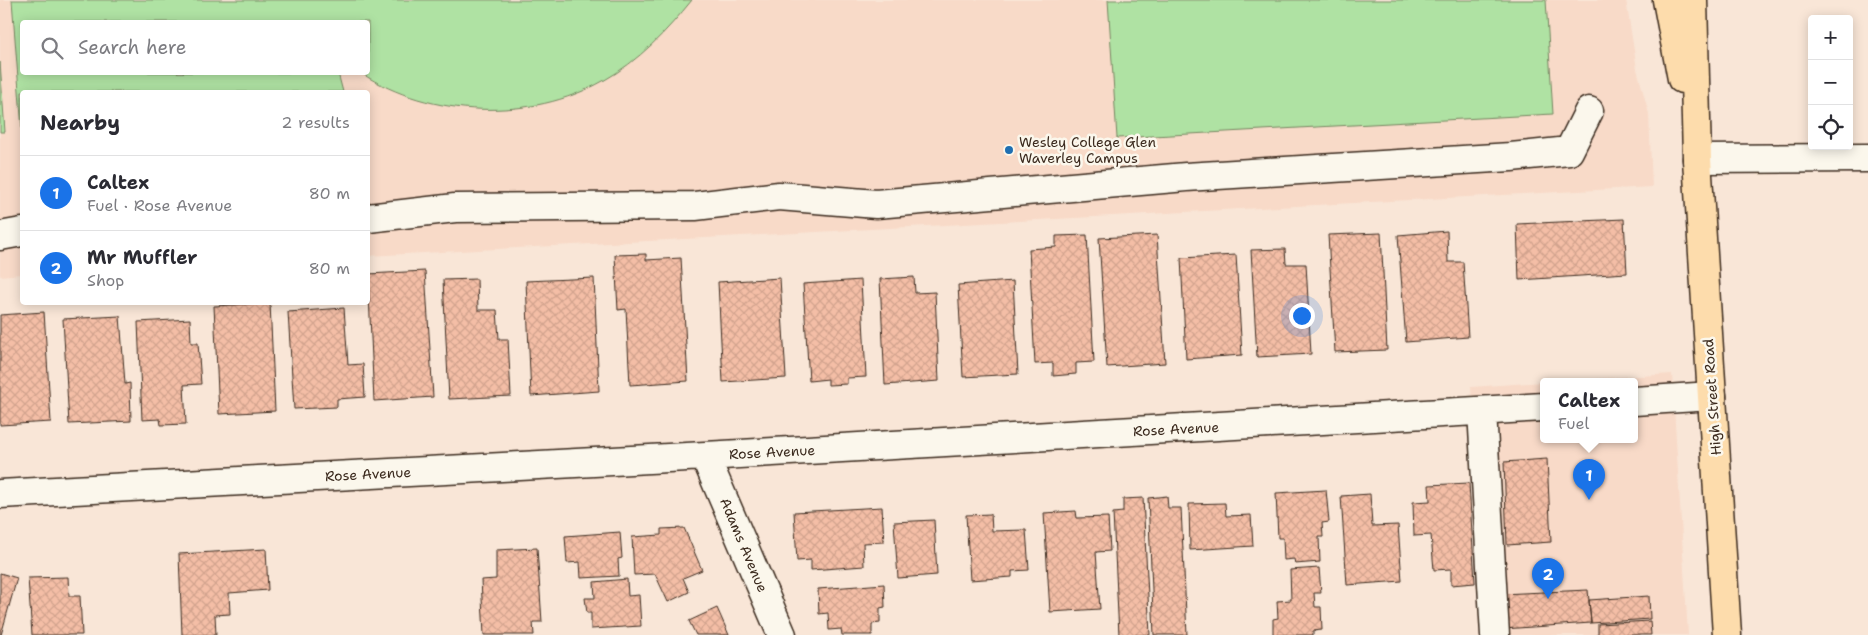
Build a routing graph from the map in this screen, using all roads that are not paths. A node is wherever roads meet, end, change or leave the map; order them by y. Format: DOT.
graph roads {
  1 [pos="1667,0"];
  2 [pos="1693,0"];
  3 [pos="1589,111"];
  4 [pos="1868,158"];
  5 [pos="1697,160"];
  6 [pos="370,218"];
  7 [pos="20,232"];
  8 [pos="0,236"];
  9 [pos="1712,396"];
  10 [pos="1638,401"];
  11 [pos="1540,407"];
  12 [pos="1482,411"];
  13 [pos="705,456"];
  14 [pos="0,494"];
  15 [pos="782,635"];
  16 [pos="1495,635"];
  17 [pos="1727,635"];
  1 -- 5 [label="main road, High Street Road"];
  2 -- 5 [label="main road, High Street Road"];
  3 -- 6 [label="street"];
  4 -- 5 [label="street"];
  5 -- 9 [label="main road, High Street Road"];
  7 -- 8 [label="street"];
  9 -- 10 [label="street"];
  9 -- 17 [label="main road, High Street Road"];
  11 -- 12 [label="street, Rose Avenue"];
  12 -- 13 [label="street, Rose Avenue"];
  12 -- 16 [label="street"];
  13 -- 14 [label="street, Rose Avenue"];
  13 -- 15 [label="street, Adams Avenue"];
}
